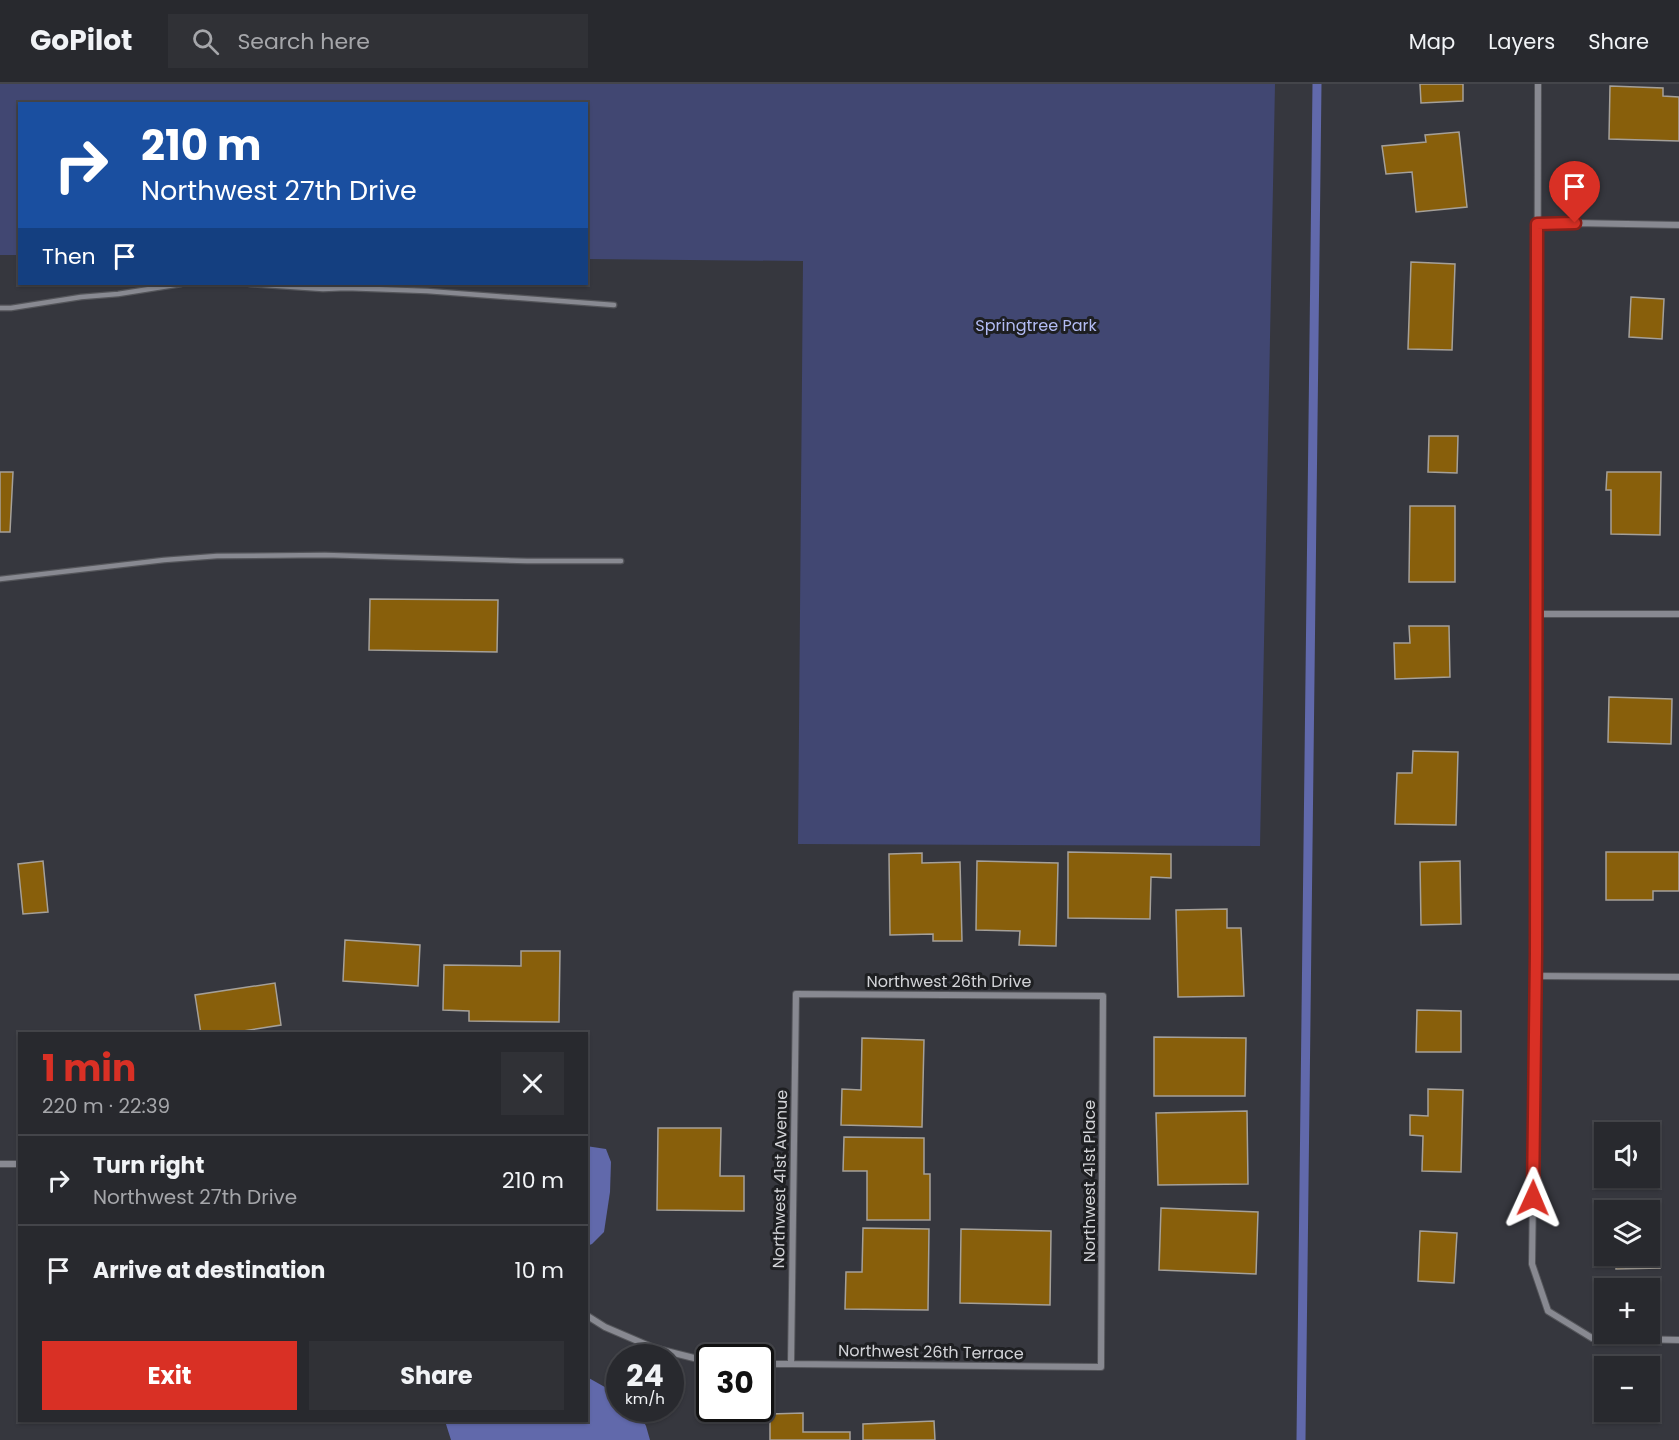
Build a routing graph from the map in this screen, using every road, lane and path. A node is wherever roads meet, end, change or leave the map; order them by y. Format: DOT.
graph roads {
  1 [pos="1538,84"];
  2 [pos="1537,224"];
  3 [pos="1679,225"];
  4 [pos="174,285"];
  5 [pos="265,285"];
  6 [pos="614,305"];
  7 [pos="0,308"];
  8 [pos="621,561"];
  9 [pos="0,579"];
  10 [pos="1537,614"];
  11 [pos="1679,614"];
  12 [pos="1536,976"];
  13 [pos="1679,977"];
  14 [pos="796,994"];
  15 [pos="1103,996"];
  16 [pos="0,1164"];
  17 [pos="18,1164"];
  18 [pos="588,1316"];
  19 [pos="1679,1340"];
  20 [pos="696,1358"];
  21 [pos="774,1364"];
  22 [pos="791,1364"];
  23 [pos="1101,1367"];
  1 -- 2 [label="street"];
  2 -- 3 [label="street"];
  2 -- 10 [label="street"];
  4 -- 7 [label="lane"];
  5 -- 6 [label="lane"];
  8 -- 9 [label="lane"];
  10 -- 11 [label="street"];
  10 -- 12 [label="street"];
  12 -- 13 [label="street"];
  12 -- 19 [label="street"];
  14 -- 15 [label="street, Northwest 26th Drive"];
  14 -- 22 [label="street, Northwest 41st Avenue"];
  15 -- 23 [label="street, Northwest 41st Place"];
  16 -- 17 [label="street"];
  18 -- 20 [label="street"];
  21 -- 22 [label="street, Northwest 26th Terrace"];
  22 -- 23 [label="street, Northwest 26th Terrace"];
}
